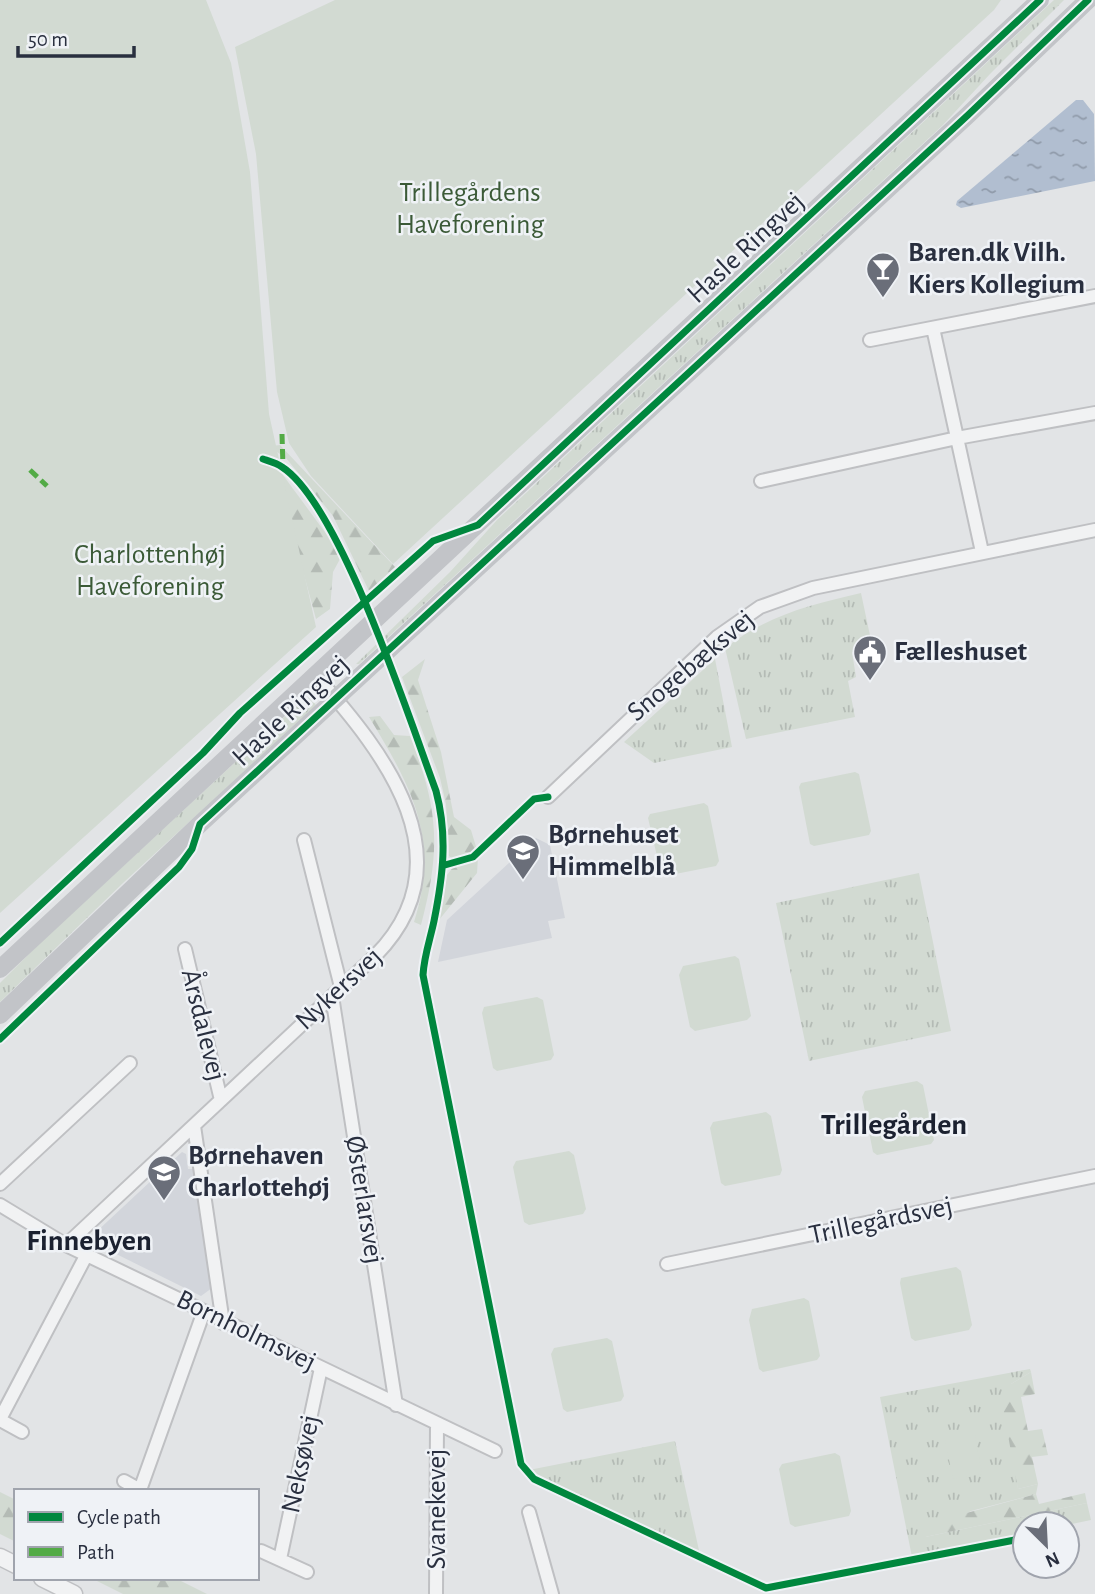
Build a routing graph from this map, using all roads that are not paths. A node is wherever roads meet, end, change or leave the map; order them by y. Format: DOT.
graph roads {
  1 [pos="1040,0"];
  2 [pos="1088,0"];
  3 [pos="1095,296"];
  4 [pos="933,328"];
  5 [pos="870,340"];
  6 [pos="1095,413"];
  7 [pos="957,438"];
  8 [pos="761,481"];
  9 [pos="1095,530"];
  10 [pos="982,552"];
  11 [pos="316,675"];
  12 [pos="336,698"];
  13 [pos="548,797"];
  14 [pos="304,840"];
  15 [pos="185,949"];
  16 [pos="0,969"];
  17 [pos="337,992"];
  18 [pos="0,1014"];
  19 [pos="130,1063"];
  20 [pos="221,1100"];
  21 [pos="194,1126"];
  22 [pos="1095,1176"];
  23 [pos="0,1184"];
  24 [pos="0,1205"];
  25 [pos="66,1245"];
  26 [pos="87,1254"];
  27 [pos="667,1264"];
  28 [pos="204,1311"];
  29 [pos="223,1323"];
  30 [pos="321,1368"];
  31 [pos="396,1405"];
  32 [pos="0,1420"];
  33 [pos="438,1424"];
  34 [pos="22,1432"];
  35 [pos="495,1451"];
  36 [pos="124,1481"];
  37 [pos="139,1489"];
  38 [pos="141,1489"];
  39 [pos="529,1512"];
  40 [pos="261,1551"];
  41 [pos="280,1559"];
  42 [pos="307,1572"];
  43 [pos="46,1580"];
  44 [pos="74,1594"];
  45 [pos="436,1594"];
  46 [pos="552,1594"];
  1 -- 11 [label="main road, Hasle Ringvej"];
  2 -- 12 [label="main road, Hasle Ringvej"];
  3 -- 4 [label="street"];
  4 -- 5 [label="street"];
  4 -- 7 [label="street"];
  6 -- 7 [label="street"];
  7 -- 8 [label="street"];
  7 -- 10 [label="street"];
  9 -- 10 [label="street, Snogebæksvej"];
  10 -- 13 [label="street, Snogebæksvej"];
  11 -- 12 [label="street, Nykersvej"];
  11 -- 16 [label="main road, Hasle Ringvej"];
  12 -- 17 [label="street, Nykersvej"];
  12 -- 18 [label="main road, Hasle Ringvej"];
  14 -- 17 [label="street, Østerlarsvej"];
  15 -- 20 [label="street, Årsdalevej"];
  17 -- 20 [label="street, Nykersvej"];
  17 -- 31 [label="street, Østerlarsvej"];
  19 -- 23 [label="street"];
  20 -- 21 [label="street, Nykersvej"];
  21 -- 25 [label="street, Nykersvej"];
  21 -- 29 [label="street"];
  22 -- 27 [label="street, Trillegårdsvej"];
  24 -- 25 [label="street, Bornholmsvej"];
  25 -- 26 [label="street, Bornholmsvej"];
  26 -- 28 [label="street, Bornholmsvej"];
  26 -- 32 [label="street"];
  28 -- 29 [label="street, Bornholmsvej"];
  28 -- 38 [label="street"];
  29 -- 30 [label="street, Bornholmsvej"];
  30 -- 31 [label="street, Bornholmsvej"];
  30 -- 41 [label="street, Neksøvej"];
  31 -- 33 [label="street, Bornholmsvej"];
  32 -- 34 [label="street"];
  33 -- 35 [label="street, Bornholmsvej"];
  33 -- 45 [label="street, Svanekevej"];
  36 -- 37 [label="street"];
  39 -- 46 [label="street"];
  40 -- 41 [label="street"];
  41 -- 42 [label="street"];
  43 -- 44 [label="street"];
}
